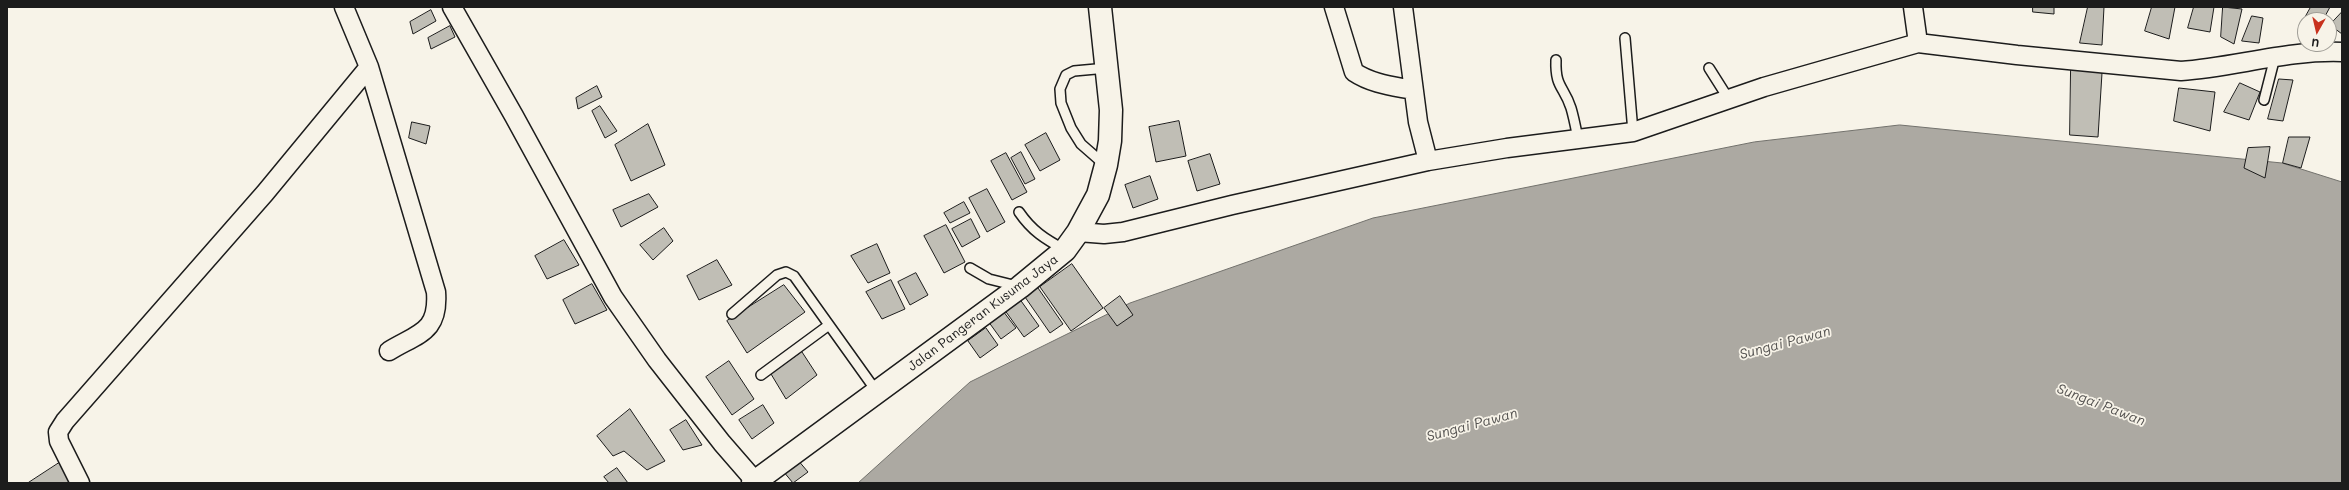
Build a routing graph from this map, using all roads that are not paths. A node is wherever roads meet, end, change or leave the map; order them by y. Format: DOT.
graph roads {
  1 [pos="344,7"];
  2 [pos="452,7"];
  3 [pos="1100,7"];
  4 [pos="1334,7"];
  5 [pos="1403,7"];
  6 [pos="1913,7"];
  7 [pos="1625,38"];
  8 [pos="1918,43"];
  9 [pos="2342,52"];
  10 [pos="2275,57"];
  11 [pos="1556,60"];
  12 [pos="369,67"];
  13 [pos="1108,68"];
  14 [pos="1709,68"];
  15 [pos="1413,90"];
  16 [pos="1728,98"];
  17 [pos="2264,100"];
  18 [pos="1633,132"];
  19 [pos="1578,139"];
  20 [pos="1428,161"];
  21 [pos="1106,165"];
  22 [pos="1019,212"];
  23 [pos="1078,232"];
  24 [pos="1065,250"];
  25 [pos="970,268"];
  26 [pos="1020,287"];
  27 [pos="732,314"];
  28 [pos="828,325"];
  29 [pos="389,351"];
  30 [pos="761,375"];
  31 [pos="877,392"];
  32 [pos="754,482"];
  33 [pos="80,483"];
  1 -- 12 [label="street"];
  2 -- 32 [label="street"];
  3 -- 13 [label="street, Jalan Pangeran Kusuma Jaya"];
  4 -- 15 [label="street"];
  5 -- 15 [label="street"];
  6 -- 8 [label="street"];
  7 -- 18 [label="lane"];
  8 -- 10 [label="street"];
  8 -- 16 [label="street"];
  9 -- 10 [label="street"];
  10 -- 17 [label="lane"];
  11 -- 19 [label="lane"];
  12 -- 29 [label="street"];
  12 -- 33 [label="street"];
  13 -- 21 [label="street, Jalan Pangeran Kusuma Jaya"];
  13 -- 21 [label="lane"];
  14 -- 16 [label="lane"];
  15 -- 20 [label="street"];
  16 -- 18 [label="street"];
  18 -- 19 [label="street"];
  19 -- 20 [label="street"];
  20 -- 23 [label="street"];
  21 -- 23 [label="street, Jalan Pangeran Kusuma Jaya"];
  22 -- 24 [label="lane"];
  23 -- 24 [label="street, Jalan Pangeran Kusuma Jaya"];
  24 -- 26 [label="street, Jalan Pangeran Kusuma Jaya"];
  25 -- 26 [label="lane"];
  26 -- 31 [label="street, Jalan Pangeran Kusuma Jaya"];
  27 -- 28 [label="lane"];
  28 -- 30 [label="lane"];
  28 -- 31 [label="lane"];
  31 -- 32 [label="street, Jalan Pangeran Kusuma Jaya"];
}
